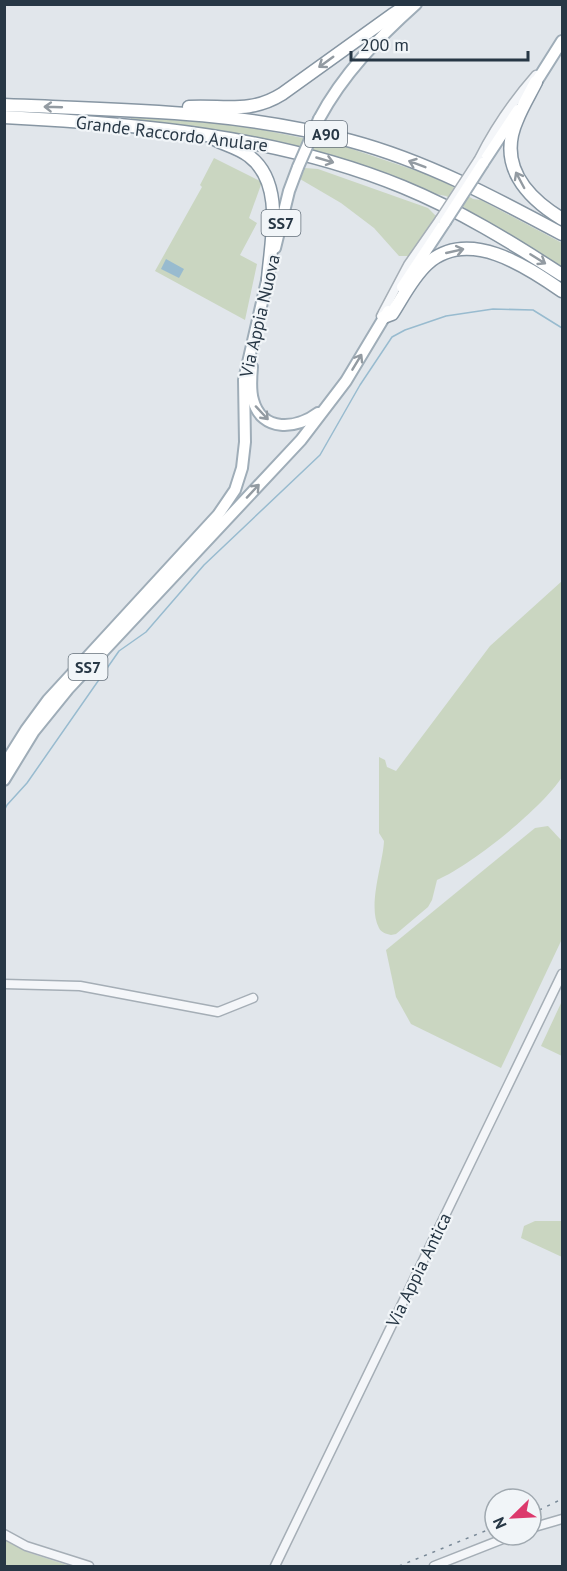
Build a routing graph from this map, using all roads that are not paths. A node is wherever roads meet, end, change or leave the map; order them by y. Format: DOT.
graph roads {
  1 [pos="408,4"];
  2 [pos="416,4"];
  3 [pos="562,41"];
  4 [pos="555,52"];
  5 [pos="536,82"];
  6 [pos="4,105"];
  7 [pos="174,112"];
  8 [pos="4,117"];
  9 [pos="207,135"];
  10 [pos="481,161"];
  11 [pos="562,219"];
  12 [pos="442,220"];
  13 [pos="562,234"];
  14 [pos="562,275"];
  15 [pos="268,279"];
  16 [pos="562,291"];
  17 [pos="384,317"];
  18 [pos="372,338"];
  19 [pos="249,359"];
  20 [pos="328,406"];
  21 [pos="4,765"];
  22 [pos="4,780"];
  23 [pos="562,974"];
  24 [pos="4,984"];
  25 [pos="253,998"];
  26 [pos="562,1519"];
  27 [pos="543,1525"];
  28 [pos="4,1534"];
  29 [pos="483,1547"];
  30 [pos="89,1566"];
  31 [pos="275,1566"];
  32 [pos="434,1566"];
  1 -- 7 [label="highway, one-way"];
  2 -- 15 [label="main road, Via Appia Nuova / SS7, bridge"];
  3 -- 4 [label="main road, SS7"];
  4 -- 5 [label="main road, SS7"];
  4 -- 10 [label="street"];
  5 -- 10 [label="main road, SS7"];
  11 -- 5 [label="highway, one-way"];
  7 -- 6 [label="highway, Grande Raccordo Anulare / A90, one-way"];
  13 -- 7 [label="highway, Grande Raccordo Anulare / A90, one-way"];
  8 -- 9 [label="highway, Grande Raccordo Anulare / A90"];
  9 -- 14 [label="highway, Grande Raccordo Anulare / A90, one-way"];
  9 -- 15 [label="highway"];
  10 -- 12 [label="main road, SS7, bridge"];
  12 -- 17 [label="main road, SS7"];
  12 -- 18 [label="street"];
  15 -- 19 [label="main road, Via Appia Nuova / SS7"];
  17 -- 16 [label="highway, one-way"];
  17 -- 18 [label="main road, SS7"];
  20 -- 18 [label="main road, SS7, one-way"];
  19 -- 20 [label="main road, one-way"];
  19 -- 21 [label="main road, Via Appia Nuova / SS7"];
  22 -- 20 [label="main road, SS7, one-way"];
  23 -- 31 [label="street, Via Appia Antica"];
  24 -- 25 [label="street"];
  26 -- 27 [label="street"];
  28 -- 30 [label="street"];
  29 -- 32 [label="street"];
}
